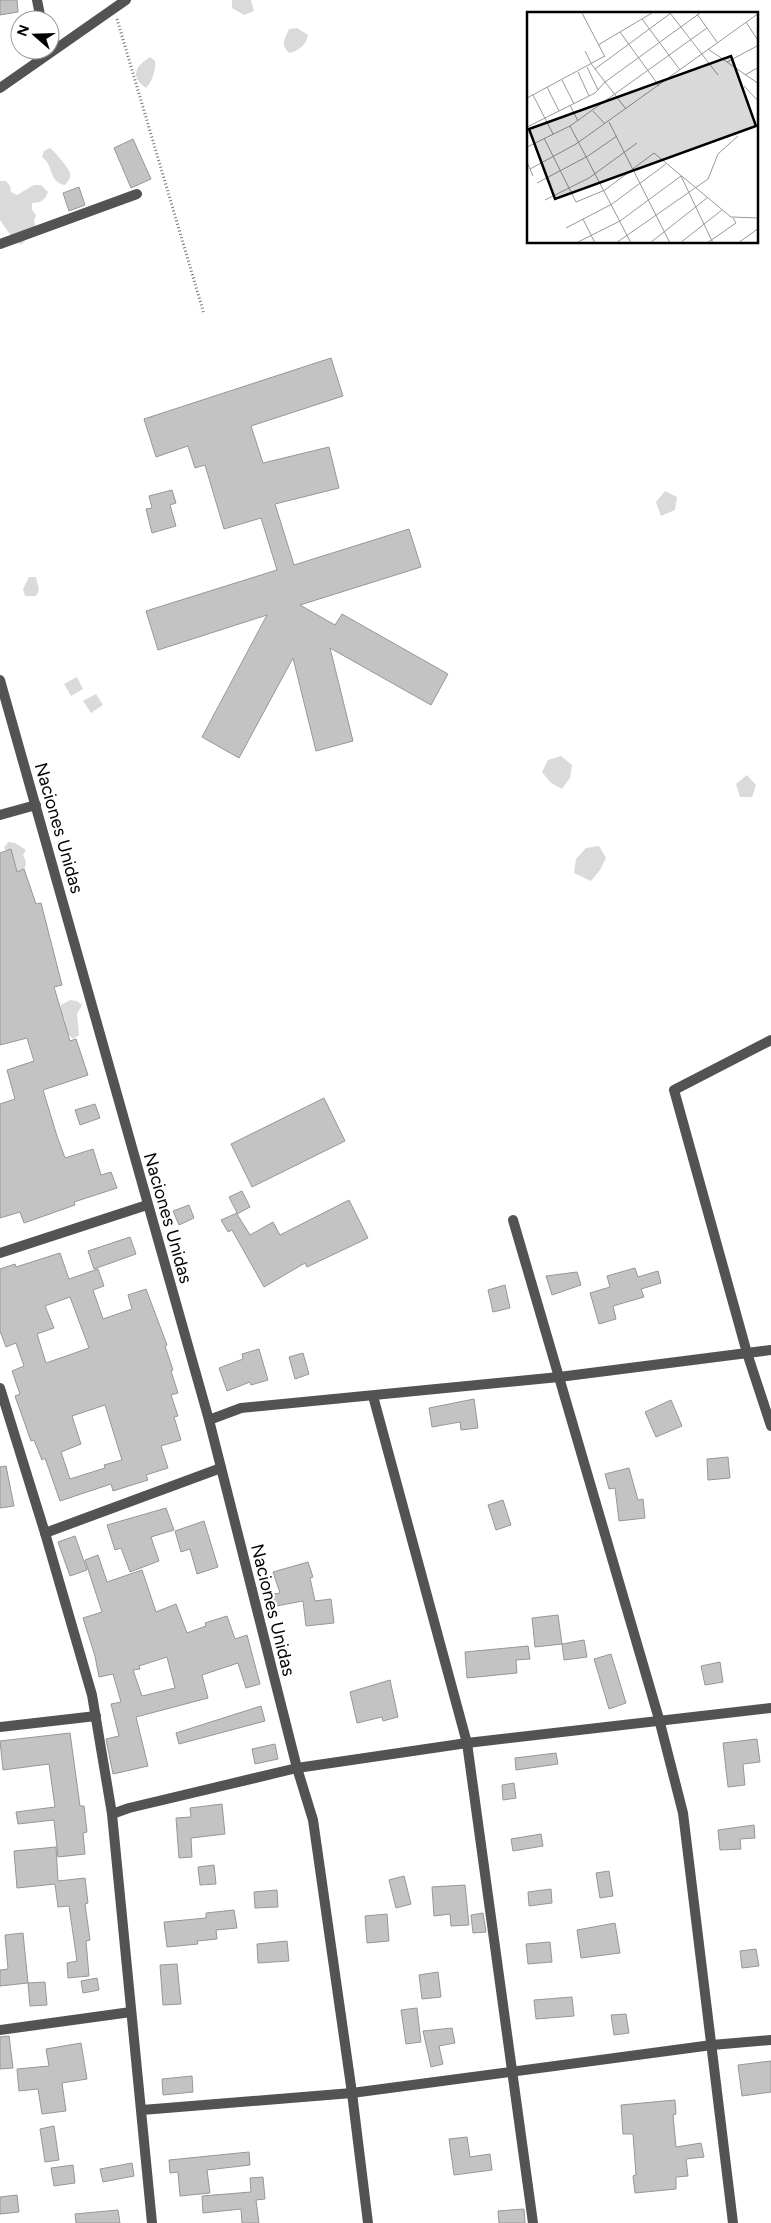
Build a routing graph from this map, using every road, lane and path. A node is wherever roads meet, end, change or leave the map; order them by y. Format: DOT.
graph roads {
  1 [pos="126,0"];
  2 [pos="114,8"];
  3 [pos="60,44"];
  4 [pos="37,60"];
  5 [pos="0,88"];
  6 [pos="137,194"];
  7 [pos="0,244"];
  8 [pos="204,314"];
  9 [pos="0,680"];
  10 [pos="36,805"];
  11 [pos="0,815"];
  12 [pos="771,1040"];
  13 [pos="147,1205"];
  14 [pos="513,1220"];
  15 [pos="0,1253"];
  16 [pos="771,1350"];
  17 [pos="747,1353"];
  18 [pos="560,1377"];
  19 [pos="0,1388"];
  20 [pos="373,1396"];
  21 [pos="209,1420"];
  22 [pos="771,1426"];
  23 [pos="221,1468"];
  24 [pos="45,1533"];
  25 [pos="771,1708"];
  26 [pos="96,1716"];
  27 [pos="659,1719"];
  28 [pos="0,1727"];
  29 [pos="467,1743"];
  30 [pos="297,1768"];
  31 [pos="112,1814"];
  32 [pos="131,2012"];
  33 [pos="0,2030"];
  34 [pos="771,2040"];
  35 [pos="712,2045"];
  36 [pos="513,2072"];
  37 [pos="352,2093"];
  38 [pos="142,2110"];
  39 [pos="152,2223"];
  40 [pos="368,2223"];
  41 [pos="533,2223"];
  42 [pos="732,2223"];
  1 -- 2 [label="street"];
  2 -- 3 [label="street"];
  2 -- 8 [label="path"];
  4 -- 5 [label="street"];
  6 -- 7 [label="street"];
  9 -- 10 [label="street, Naciones Unidas"];
  10 -- 11 [label="street"];
  10 -- 13 [label="street, Naciones Unidas"];
  12 -- 17 [label="street"];
  13 -- 15 [label="street"];
  13 -- 21 [label="street, Naciones Unidas"];
  14 -- 18 [label="street"];
  16 -- 17 [label="street"];
  17 -- 18 [label="street"];
  17 -- 22 [label="street"];
  18 -- 20 [label="street"];
  18 -- 27 [label="street"];
  19 -- 24 [label="street"];
  20 -- 21 [label="street"];
  20 -- 29 [label="street"];
  21 -- 23 [label="street, Naciones Unidas"];
  23 -- 24 [label="street"];
  23 -- 30 [label="street, Naciones Unidas"];
  24 -- 26 [label="street"];
  25 -- 27 [label="street"];
  26 -- 28 [label="street"];
  26 -- 31 [label="street"];
  27 -- 29 [label="street"];
  27 -- 35 [label="street"];
  29 -- 30 [label="street"];
  29 -- 36 [label="street"];
  30 -- 31 [label="street"];
  30 -- 37 [label="street, Naciones Unidas"];
  31 -- 32 [label="street"];
  32 -- 33 [label="street"];
  32 -- 38 [label="street"];
  34 -- 35 [label="street"];
  35 -- 36 [label="street"];
  35 -- 42 [label="street"];
  36 -- 37 [label="street"];
  36 -- 41 [label="street"];
  37 -- 38 [label="street"];
  37 -- 40 [label="street, Naciones Unidas"];
  38 -- 39 [label="street"];
}
